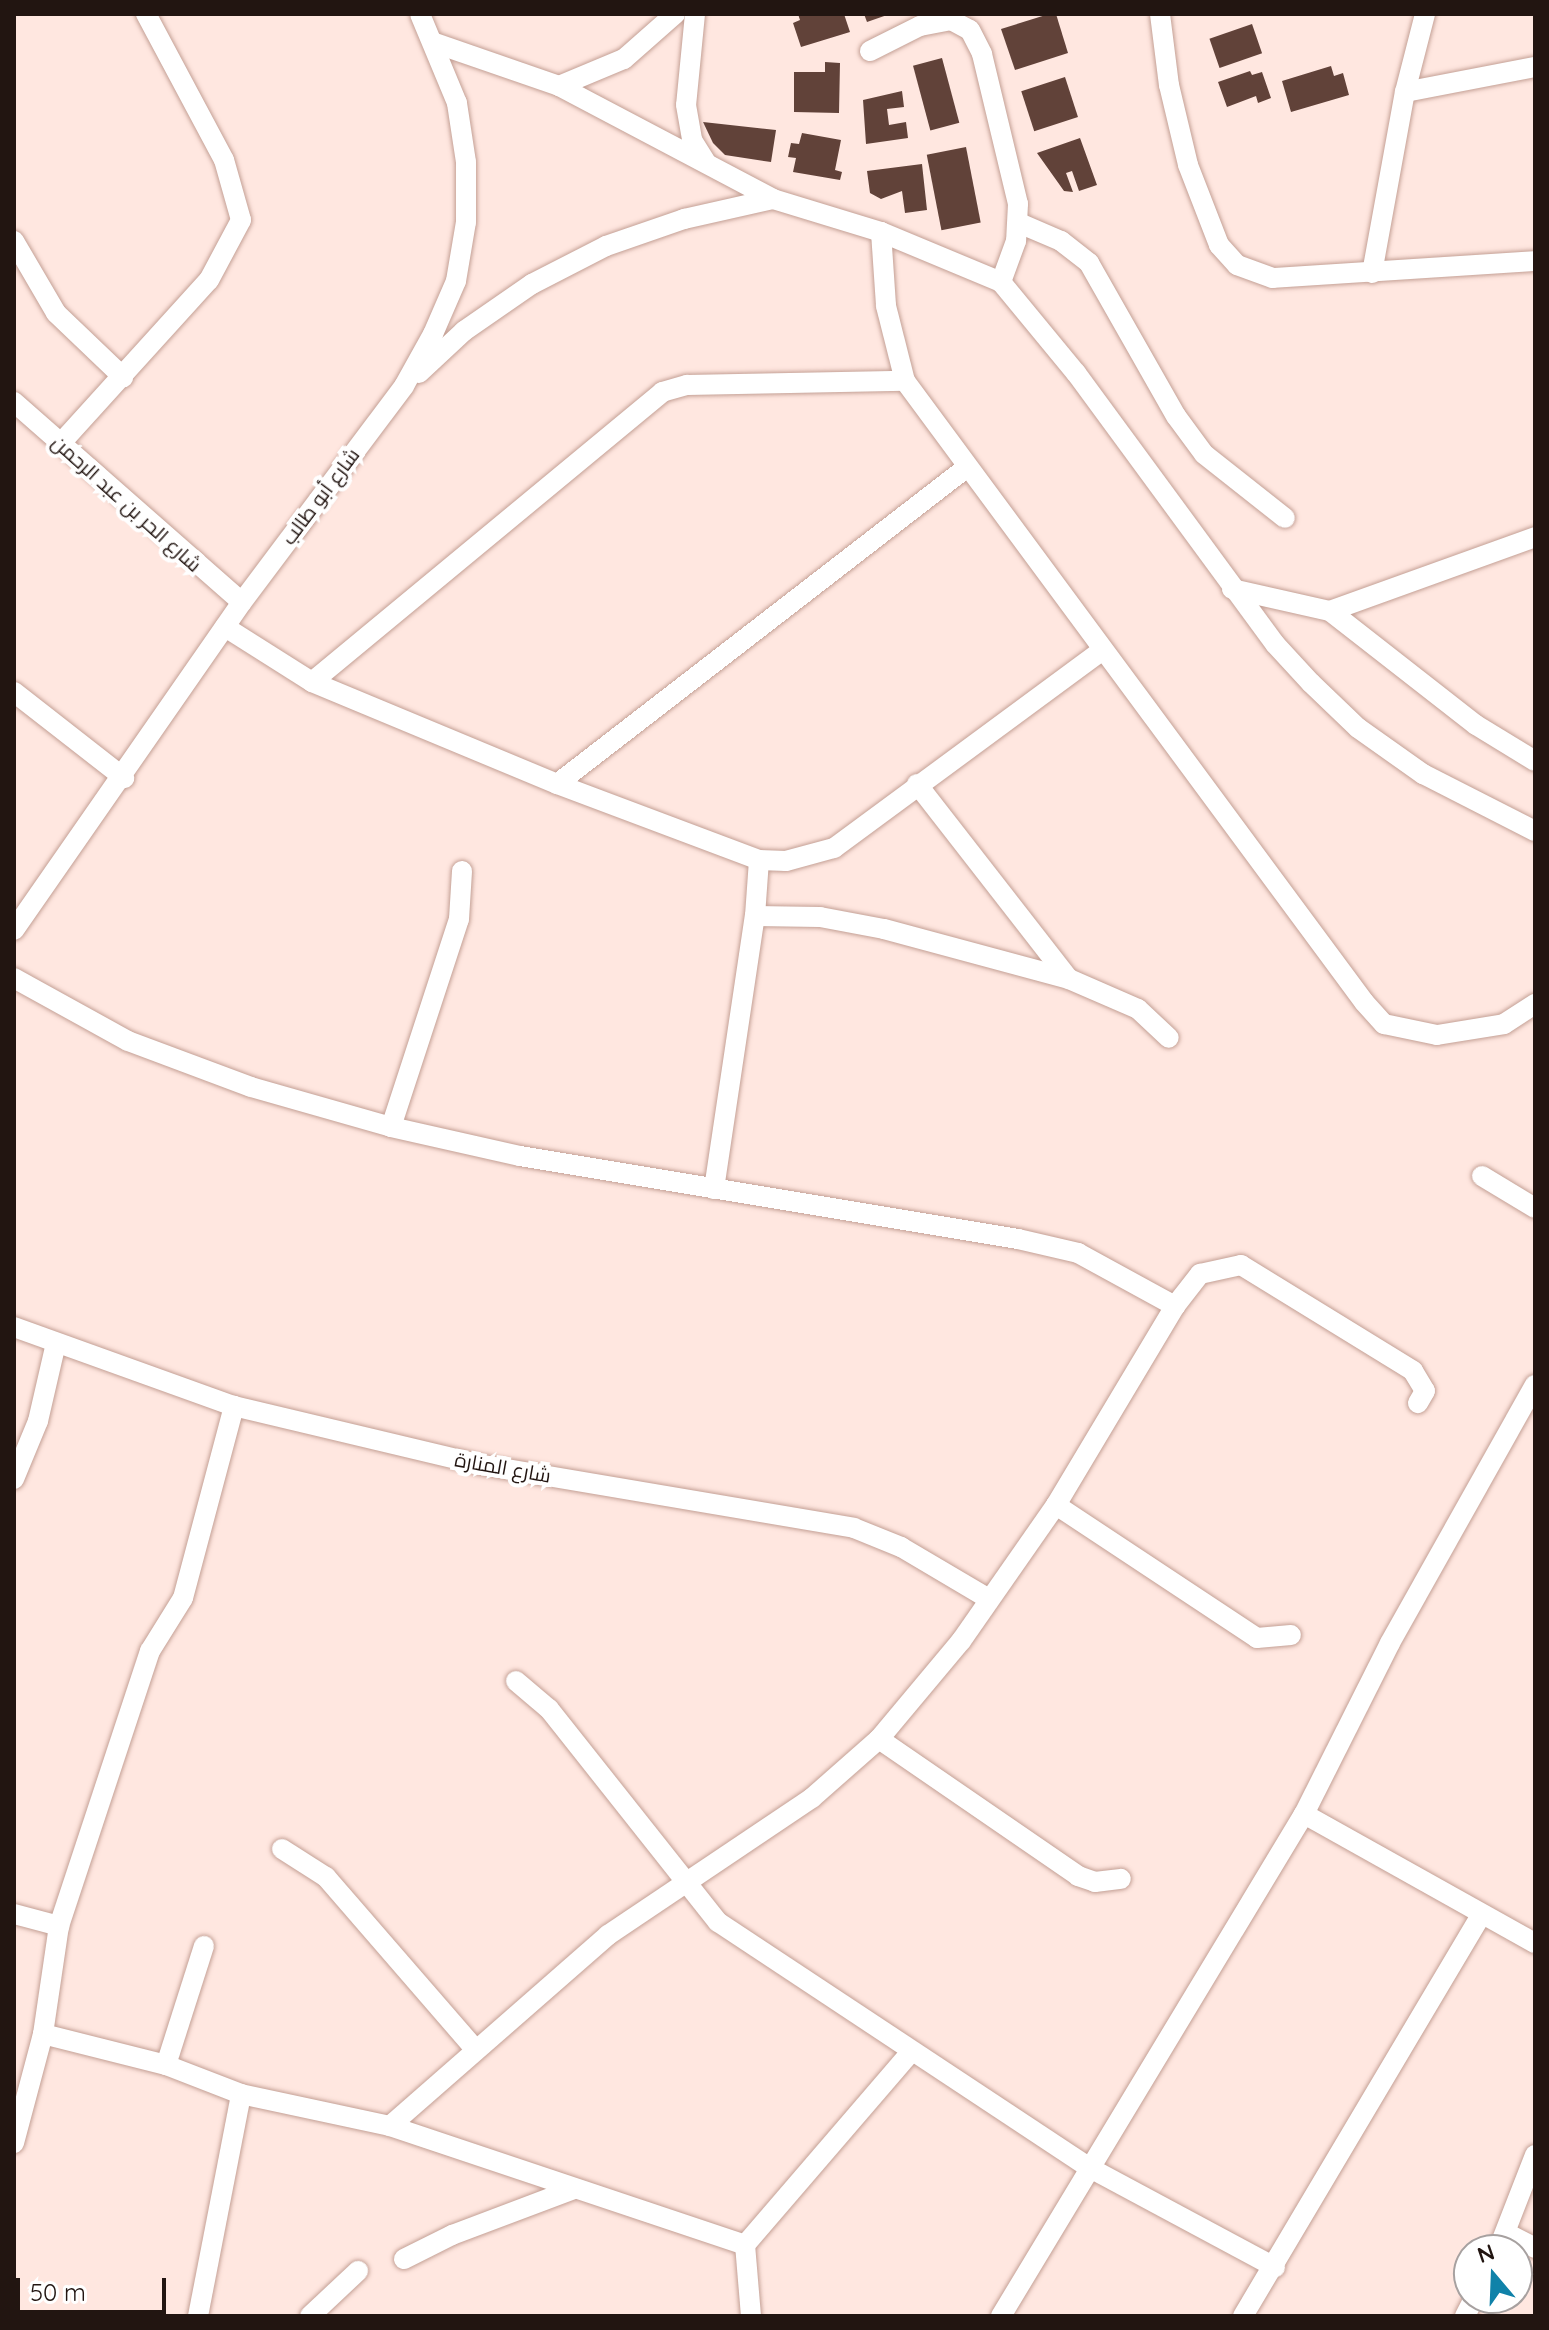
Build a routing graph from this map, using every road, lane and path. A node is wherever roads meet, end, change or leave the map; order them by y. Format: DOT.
graph roads {
  1 [pos="146,14"];
  2 [pos="420,14"];
  3 [pos="675,14"];
  4 [pos="695,14"];
  5 [pos="1160,14"];
  6 [pos="1425,14"];
  7 [pos="435,43"];
  8 [pos="870,51"];
  9 [pos="1535,67"];
  10 [pos="559,86"];
  11 [pos="1405,92"];
  12 [pos="706,162"];
  13 [pos="773,199"];
  14 [pos="1019,223"];
  15 [pos="881,232"];
  16 [pos="14,241"];
  17 [pos="1535,261"];
  18 [pos="1372,273"];
  19 [pos="1001,282"];
  20 [pos="123,377"];
  21 [pos="905,381"];
  22 [pos="404,386"];
  23 [pos="14,402"];
  24 [pos="61,443"];
  25 [pos="966,468"];
  26 [pos="1285,518"];
  27 [pos="1535,537"];
  28 [pos="1232,589"];
  29 [pos="242,602"];
  30 [pos="1330,611"];
  31 [pos="225,627"];
  32 [pos="1103,650"];
  33 [pos="312,682"];
  34 [pos="14,692"];
  35 [pos="1535,761"];
  36 [pos="124,778"];
  37 [pos="557,784"];
  38 [pos="917,784"];
  39 [pos="1535,831"];
  40 [pos="759,860"];
  41 [pos="462,871"];
  42 [pos="755,916"];
  43 [pos="14,930"];
  44 [pos="14,978"];
  45 [pos="1069,979"];
  46 [pos="1535,1004"];
  47 [pos="1169,1038"];
  48 [pos="391,1127"];
  49 [pos="1482,1176"];
  50 [pos="714,1189"];
  51 [pos="1535,1208"];
  52 [pos="1175,1306"];
  53 [pos="14,1327"];
  54 [pos="56,1343"];
  55 [pos="1535,1385"];
  56 [pos="1418,1403"];
  57 [pos="234,1406"];
  58 [pos="14,1479"];
  59 [pos="1056,1505"];
  60 [pos="989,1599"];
  61 [pos="1291,1635"];
  62 [pos="516,1681"];
  63 [pos="879,1739"];
  64 [pos="1304,1814"];
  65 [pos="282,1849"];
  66 [pos="1121,1879"];
  67 [pos="683,1884"];
  68 [pos="14,1914"];
  69 [pos="1481,1915"];
  70 [pos="59,1926"];
  71 [pos="1535,1943"];
  72 [pos="204,1946"];
  73 [pos="43,2034"];
  74 [pos="475,2049"];
  75 [pos="911,2052"];
  76 [pos="166,2065"];
  77 [pos="241,2094"];
  78 [pos="390,2126"];
  79 [pos="14,2143"];
  80 [pos="1535,2155"];
  81 [pos="1090,2168"];
  82 [pos="574,2189"];
  83 [pos="1505,2234"];
  84 [pos="745,2245"];
  85 [pos="404,2259"];
  86 [pos="1275,2267"];
  87 [pos="358,2271"];
  88 [pos="198,2316"];
  89 [pos="310,2316"];
  90 [pos="751,2316"];
  91 [pos="1001,2316"];
  92 [pos="1243,2316"];
  1 -- 20 [label="street"];
  2 -- 7 [label="street, شارع أبو طالب"];
  3 -- 10 [label="street"];
  4 -- 12 [label="street"];
  5 -- 18 [label="street"];
  6 -- 11 [label="street"];
  7 -- 10 [label="street"];
  7 -- 22 [label="street, شارع أبو طالب"];
  8 -- 14 [label="street"];
  9 -- 11 [label="street"];
  10 -- 12 [label="street"];
  11 -- 18 [label="street"];
  12 -- 13 [label="street"];
  13 -- 15 [label="street"];
  13 -- 22 [label="street"];
  14 -- 19 [label="street"];
  14 -- 26 [label="street"];
  15 -- 19 [label="street"];
  15 -- 21 [label="street"];
  16 -- 20 [label="street"];
  17 -- 18 [label="street"];
  19 -- 28 [label="street"];
  20 -- 24 [label="street"];
  21 -- 25 [label="street"];
  21 -- 33 [label="street"];
  22 -- 29 [label="street, شارع أبو طالب"];
  23 -- 24 [label="street, شارع الحر بن عبد الرحمن"];
  24 -- 29 [label="street, شارع الحر بن عبد الرحمن"];
  25 -- 32 [label="street"];
  25 -- 37 [label="street"];
  27 -- 30 [label="street"];
  28 -- 30 [label="street"];
  28 -- 39 [label="street"];
  29 -- 31 [label="street, شارع أبو طالب"];
  30 -- 35 [label="street"];
  31 -- 33 [label="street"];
  31 -- 36 [label="street, شارع أبو طالب"];
  32 -- 38 [label="street"];
  32 -- 46 [label="street"];
  33 -- 37 [label="street"];
  34 -- 36 [label="street"];
  36 -- 43 [label="street, شارع أبو طالب"];
  37 -- 40 [label="street"];
  38 -- 40 [label="street"];
  38 -- 45 [label="street"];
  40 -- 42 [label="street"];
  41 -- 48 [label="street"];
  42 -- 45 [label="street"];
  42 -- 50 [label="street"];
  44 -- 48 [label="street"];
  45 -- 47 [label="street"];
  48 -- 50 [label="street"];
  49 -- 51 [label="street"];
  50 -- 52 [label="street"];
  52 -- 56 [label="street"];
  52 -- 59 [label="street"];
  53 -- 54 [label="street, شارع المنارة"];
  54 -- 57 [label="street, شارع المنارة"];
  54 -- 58 [label="street"];
  55 -- 64 [label="street"];
  57 -- 60 [label="street, شارع المنارة"];
  57 -- 70 [label="street"];
  59 -- 60 [label="street"];
  59 -- 61 [label="street"];
  60 -- 63 [label="street"];
  62 -- 67 [label="street"];
  63 -- 66 [label="street"];
  63 -- 67 [label="street"];
  64 -- 69 [label="street"];
  64 -- 81 [label="street"];
  65 -- 74 [label="street"];
  67 -- 74 [label="street"];
  67 -- 75 [label="street"];
  68 -- 70 [label="street"];
  69 -- 71 [label="street"];
  69 -- 86 [label="street"];
  70 -- 73 [label="street"];
  72 -- 76 [label="street"];
  73 -- 76 [label="street"];
  73 -- 79 [label="street"];
  74 -- 78 [label="street"];
  75 -- 81 [label="street"];
  75 -- 84 [label="street"];
  76 -- 77 [label="street"];
  77 -- 78 [label="street"];
  77 -- 88 [label="street"];
  78 -- 82 [label="street"];
  80 -- 83 [label="street"];
  81 -- 86 [label="street"];
  81 -- 91 [label="street"];
  82 -- 84 [label="street"];
  82 -- 85 [label="street"];
  84 -- 90 [label="street"];
  86 -- 92 [label="street"];
  87 -- 89 [label="street"];
}
